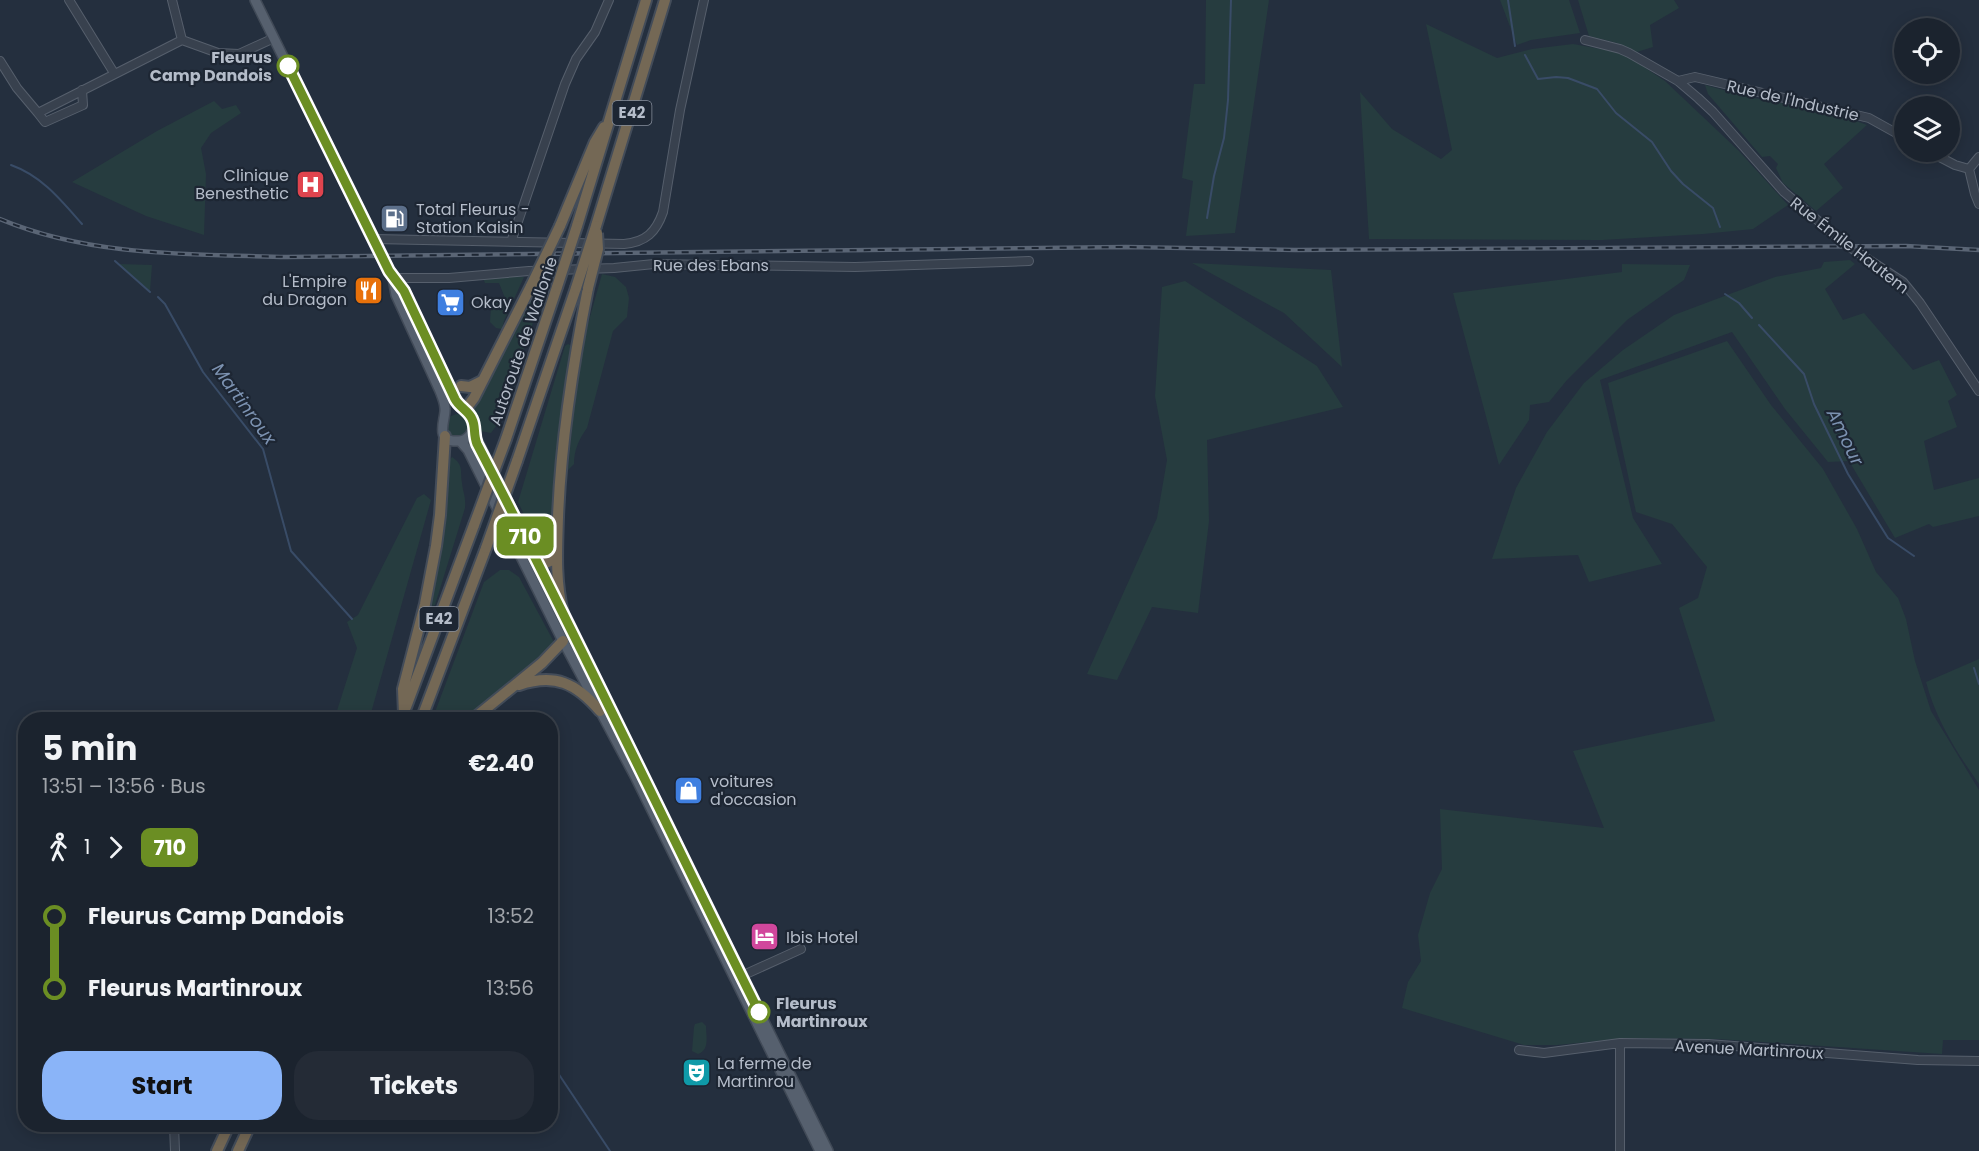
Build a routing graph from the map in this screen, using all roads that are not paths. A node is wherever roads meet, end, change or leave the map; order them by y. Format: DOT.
graph roads {
  1 [pos="69,0"];
  2 [pos="172,0"];
  3 [pos="255,0"];
  4 [pos="609,0"];
  5 [pos="646,0"];
  6 [pos="665,0"];
  7 [pos="704,0"];
  8 [pos="274,38"];
  9 [pos="182,40"];
  10 [pos="1585,40"];
  11 [pos="0,61"];
  12 [pos="114,73"];
  13 [pos="1678,81"];
  14 [pos="82,90"];
  15 [pos="38,113"];
  16 [pos="611,117"];
  17 [pos="1894,132"];
  18 [pos="1979,157"];
  19 [pos="1949,162"];
  20 [pos="1970,169"];
  21 [pos="1979,204"];
  22 [pos="596,226"];
  23 [pos="511,242"];
  24 [pos="376,243"];
  25 [pos="1029,261"];
  26 [pos="391,275"];
  27 [pos="412,320"];
  28 [pos="428,343"];
  29 [pos="483,381"];
  30 [pos="461,386"];
  31 [pos="1979,391"];
  32 [pos="465,410"];
  33 [pos="444,416"];
  34 [pos="472,432"];
  35 [pos="445,436"];
  36 [pos="460,441"];
  37 [pos="556,551"];
  38 [pos="523,559"];
  39 [pos="540,565"];
  40 [pos="565,618"];
  41 [pos="564,641"];
  42 [pos="513,687"];
  43 [pos="600,711"];
  44 [pos="403,712"];
  45 [pos="405,712"];
  46 [pos="424,712"];
  47 [pos="482,712"];
  48 [pos="801,949"];
  49 [pos="738,978"];
  50 [pos="1620,1043"];
  51 [pos="1519,1050"];
  52 [pos="1979,1061"];
  53 [pos="174,1132"];
  54 [pos="226,1132"];
  55 [pos="247,1132"];
  56 [pos="218,1149"];
  57 [pos="175,1151"];
  58 [pos="238,1151"];
  59 [pos="820,1151"];
  60 [pos="828,1151"];
  61 [pos="1620,1151"];
  1 -- 12 [label="street"];
  2 -- 9 [label="street"];
  3 -- 8 [label="main road"];
  4 -- 23 [label="street"];
  5 -- 16 [label="highway, Autoroute de Wallonie / E42"];
  6 -- 22 [label="highway, Autoroute de Wallonie / E42"];
  7 -- 23 [label="street"];
  8 -- 9 [label="street"];
  8 -- 24 [label="main road"];
  9 -- 12 [label="street"];
  10 -- 13 [label="street, Rue Émile Hautem"];
  11 -- 15 [label="street"];
  12 -- 14 [label="street"];
  13 -- 17 [label="street, Rue de l'Industrie"];
  13 -- 31 [label="street, Rue Émile Hautem"];
  14 -- 15 [label="street"];
  14 -- 15 [label="street"];
  16 -- 29 [label="highway, bridge"];
  16 -- 45 [label="highway, Autoroute de Wallonie / E42, bridge"];
  18 -- 20 [label="street"];
  19 -- 20 [label="street"];
  20 -- 21 [label="street"];
  22 -- 37 [label="highway, bridge"];
  22 -- 46 [label="highway, Autoroute de Wallonie / E42, bridge"];
  23 -- 24 [label="street"];
  24 -- 26 [label="main road, bridge"];
  25 -- 26 [label="street, Rue des Ebans"];
  26 -- 27 [label="main road"];
  27 -- 28 [label="main road"];
  27 -- 33 [label="main road"];
  28 -- 30 [label="main road"];
  28 -- 32 [label="main road"];
  29 -- 30 [label="highway"];
  29 -- 32 [label="highway"];
  32 -- 33 [label="main road"];
  32 -- 34 [label="main road"];
  33 -- 35 [label="main road"];
  34 -- 36 [label="main road"];
  34 -- 39 [label="main road"];
  35 -- 36 [label="main road"];
  35 -- 44 [label="highway"];
  36 -- 38 [label="main road"];
  37 -- 39 [label="highway"];
  37 -- 40 [label="highway"];
  38 -- 39 [label="main road"];
  38 -- 41 [label="main road"];
  39 -- 40 [label="main road"];
  40 -- 41 [label="main road"];
  40 -- 49 [label="main road"];
  41 -- 42 [label="highway"];
  41 -- 43 [label="main road"];
  42 -- 43 [label="highway"];
  42 -- 47 [label="highway"];
  43 -- 49 [label="main road"];
  48 -- 49 [label="street"];
  49 -- 59 [label="main road"];
  49 -- 60 [label="main road"];
  50 -- 51 [label="street, Avenue Martinroux"];
  50 -- 52 [label="street, Avenue Martinroux"];
  50 -- 61 [label="street"];
  53 -- 57 [label="street"];
  54 -- 56 [label="highway"];
  55 -- 58 [label="highway"];
}
